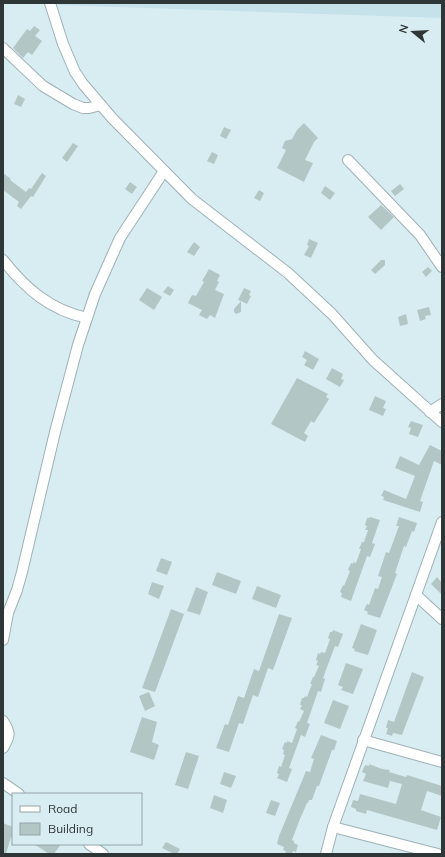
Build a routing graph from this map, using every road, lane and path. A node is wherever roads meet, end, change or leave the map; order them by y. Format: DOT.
graph roads {
  1 [pos="50,3"];
  2 [pos="3,48"];
  3 [pos="101,105"];
  4 [pos="348,160"];
  5 [pos="164,171"];
  6 [pos="3,260"];
  7 [pos="442,267"];
  8 [pos="87,318"];
  9 [pos="442,404"];
  10 [pos="430,412"];
  11 [pos="442,422"];
  12 [pos="442,522"];
  13 [pos="416,595"];
  14 [pos="442,619"];
  15 [pos="3,640"];
  16 [pos="3,721"];
  17 [pos="363,740"];
  18 [pos="3,748"];
  19 [pos="442,762"];
  20 [pos="3,783"];
  21 [pos="18,793"];
  22 [pos="333,827"];
  23 [pos="90,845"];
  24 [pos="103,854"];
  25 [pos="326,854"];
  26 [pos="438,854"];
  1 -- 3 [label="street"];
  2 -- 3 [label="street"];
  3 -- 5 [label="street"];
  4 -- 7 [label="street"];
  5 -- 8 [label="street"];
  5 -- 10 [label="street"];
  6 -- 8 [label="street"];
  8 -- 15 [label="street"];
  9 -- 10 [label="street"];
  10 -- 11 [label="street"];
  12 -- 13 [label="street"];
  13 -- 14 [label="street"];
  13 -- 17 [label="street"];
  16 -- 18 [label="street"];
  17 -- 19 [label="street"];
  17 -- 22 [label="street"];
  20 -- 21 [label="street"];
  22 -- 25 [label="street"];
  22 -- 26 [label="street"];
  23 -- 24 [label="street"];
}
